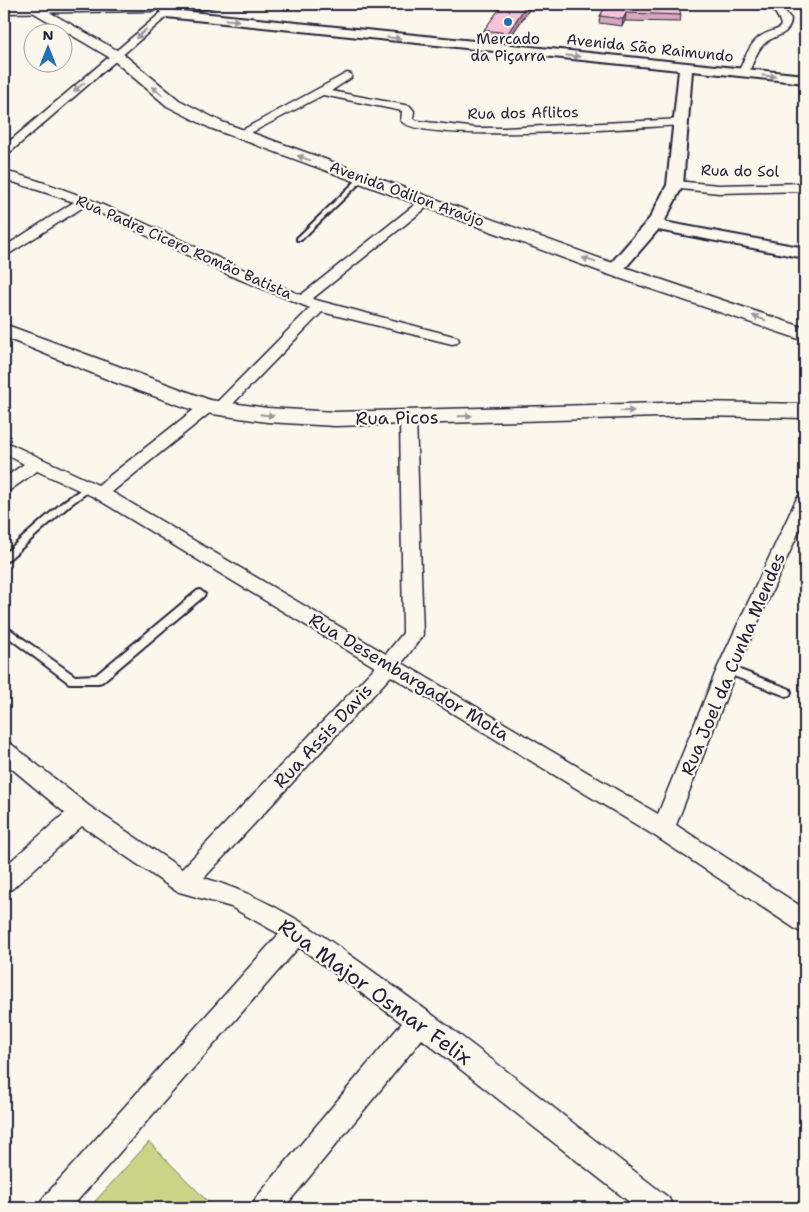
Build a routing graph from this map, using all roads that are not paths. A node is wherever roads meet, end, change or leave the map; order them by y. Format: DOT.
graph roads {
  1 [pos="211,4"];
  2 [pos="774,4"];
  3 [pos="29,6"];
  4 [pos="148,6"];
  5 [pos="171,8"];
  6 [pos="4,9"];
  7 [pos="116,56"];
  8 [pos="686,67"];
  9 [pos="743,73"];
  10 [pos="347,76"];
  11 [pos="805,79"];
  12 [pos="322,92"];
  13 [pos="682,122"];
  14 [pos="239,134"];
  15 [pos="4,152"];
  16 [pos="4,175"];
  17 [pos="362,178"];
  18 [pos="675,185"];
  19 [pos="805,187"];
  20 [pos="84,201"];
  21 [pos="427,201"];
  22 [pos="655,225"];
  23 [pos="299,239"];
  24 [pos="4,253"];
  25 [pos="805,253"];
  26 [pos="614,270"];
  27 [pos="303,300"];
  28 [pos="319,307"];
  29 [pos="4,330"];
  30 [pos="805,334"];
  31 [pos="452,340"];
  32 [pos="213,408"];
  33 [pos="805,411"];
  34 [pos="408,418"];
  35 [pos="6,450"];
  36 [pos="36,464"];
  37 [pos="4,486"];
  38 [pos="95,490"];
  39 [pos="805,500"];
  40 [pos="4,559"];
  41 [pos="200,594"];
  42 [pos="4,629"];
  43 [pos="389,665"];
  44 [pos="727,669"];
  45 [pos="786,692"];
  46 [pos="4,750"];
  47 [pos="81,813"];
  48 [pos="663,829"];
  49 [pos="4,881"];
  50 [pos="184,883"];
  51 [pos="805,922"];
  52 [pos="296,931"];
  53 [pos="420,1021"];
  54 [pos="53,1208"];
  55 [pos="266,1208"];
  56 [pos="659,1208"];
  1 -- 5 [label="main road"];
  2 -- 9 [label="street"];
  3 -- 4 [label="main road"];
  3 -- 6 [label="main road"];
  3 -- 7 [label="main road, Avenida Odilon Araújo"];
  4 -- 5 [label="main road"];
  5 -- 7 [label="street, one-way"];
  5 -- 8 [label="street, Avenida São Raimundo, one-way"];
  14 -- 7 [label="main road, Avenida Odilon Araújo, one-way"];
  7 -- 15 [label="street, one-way"];
  8 -- 9 [label="street, Avenida São Raimundo"];
  8 -- 13 [label="street"];
  9 -- 11 [label="street, Avenida São Raimundo, one-way"];
  10 -- 12 [label="street"];
  12 -- 13 [label="street, Rua dos Aflitos"];
  12 -- 14 [label="street"];
  13 -- 18 [label="street"];
  17 -- 14 [label="main road, Avenida Odilon Araújo, one-way"];
  16 -- 20 [label="street, Rua Padre Cicero Romão Batista"];
  17 -- 21 [label="main road, Avenida Odilon Araújo"];
  17 -- 23 [label="lane"];
  18 -- 19 [label="street, Rua do Sol"];
  18 -- 22 [label="street"];
  20 -- 24 [label="street"];
  20 -- 27 [label="street, Rua Padre Cicero Romão Batista"];
  26 -- 21 [label="main road, Avenida Odilon Araújo, one-way"];
  21 -- 27 [label="street"];
  22 -- 25 [label="street"];
  22 -- 26 [label="street"];
  30 -- 26 [label="main road, Avenida Odilon Araújo, one-way"];
  27 -- 28 [label="street, Rua Padre Cicero Romão Batista"];
  28 -- 31 [label="street, Rua Padre Cicero Romão Batista"];
  28 -- 32 [label="street"];
  29 -- 32 [label="main road, Rua Picos"];
  32 -- 34 [label="main road, Rua Picos, one-way"];
  32 -- 38 [label="street"];
  34 -- 33 [label="main road, Rua Picos, one-way"];
  34 -- 43 [label="street, Rua Assis Davis"];
  35 -- 36 [label="street, Rua Desembargador Mota"];
  36 -- 37 [label="street"];
  36 -- 38 [label="street, Rua Desembargador Mota"];
  38 -- 40 [label="lane"];
  38 -- 43 [label="street, Rua Desembargador Mota"];
  39 -- 44 [label="street, Rua Joel da Cunha Mendes"];
  41 -- 42 [label="lane"];
  43 -- 48 [label="street, Rua Desembargador Mota"];
  43 -- 50 [label="street, Rua Assis Davis"];
  44 -- 45 [label="lane"];
  44 -- 48 [label="street, Rua Joel da Cunha Mendes"];
  46 -- 47 [label="street, Rua Major Osmar Felix"];
  47 -- 49 [label="street"];
  47 -- 50 [label="street, Rua Major Osmar Felix"];
  48 -- 51 [label="street, Rua Desembargador Mota"];
  50 -- 52 [label="street, Rua Major Osmar Felix"];
  52 -- 53 [label="street, Rua Major Osmar Felix"];
  52 -- 54 [label="street"];
  53 -- 55 [label="street"];
  53 -- 56 [label="street, Rua Major Osmar Felix"];
}
